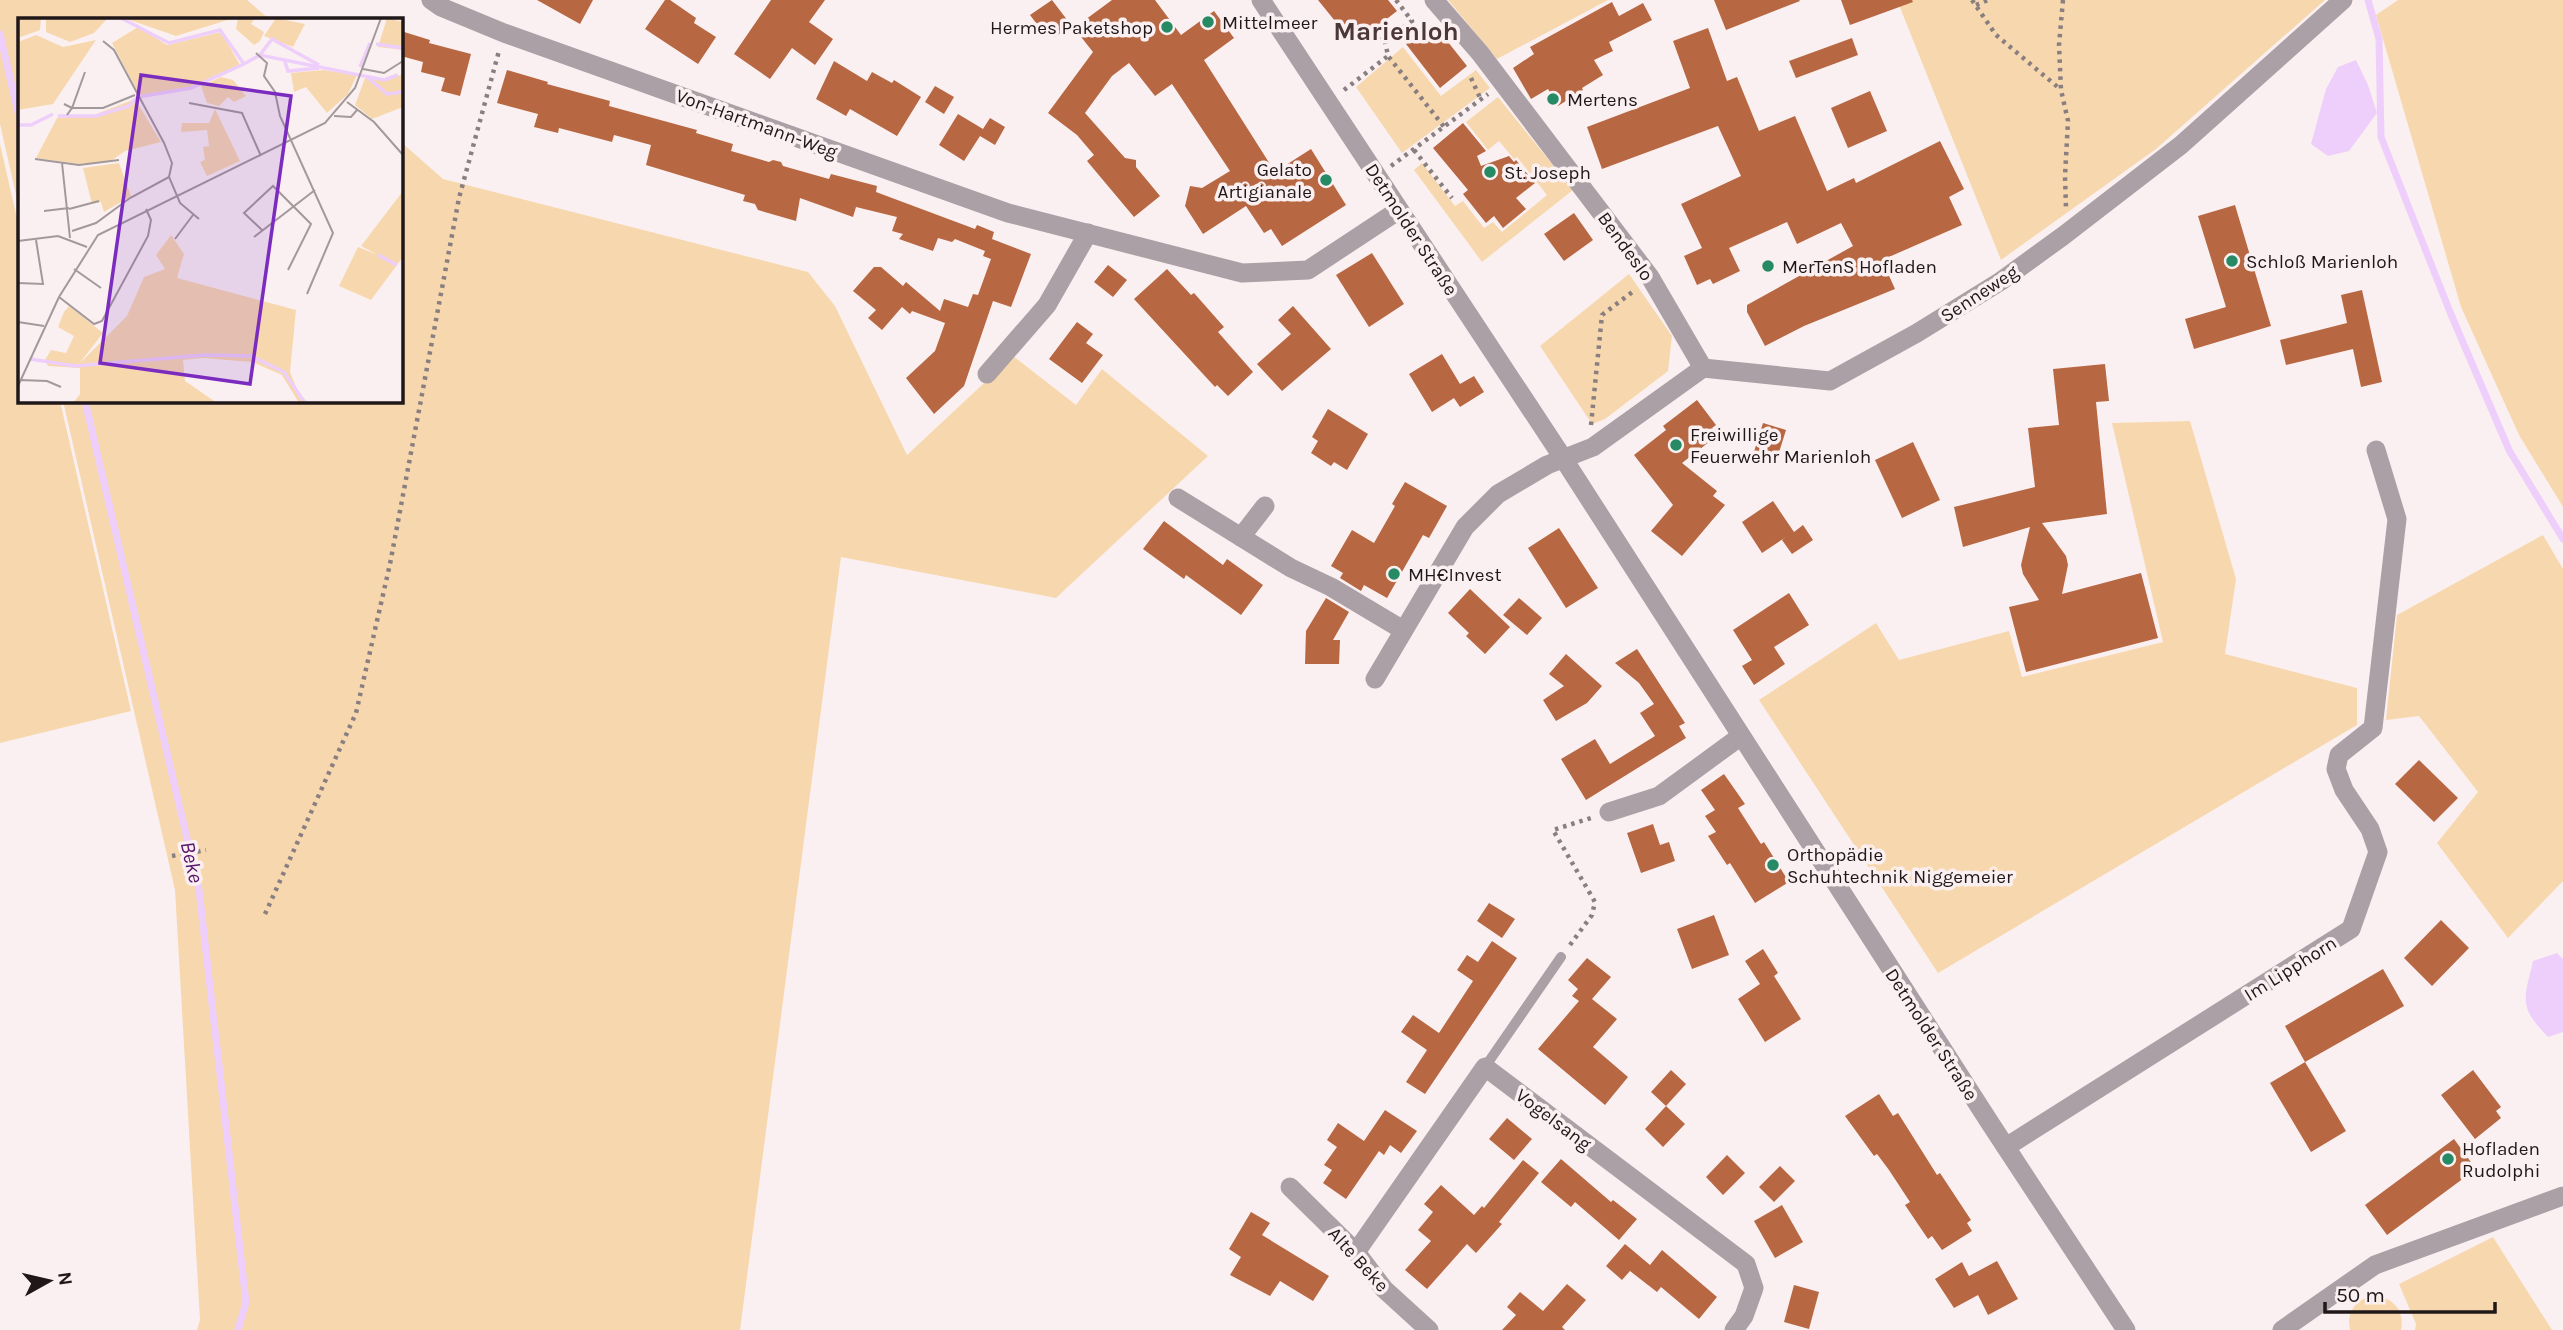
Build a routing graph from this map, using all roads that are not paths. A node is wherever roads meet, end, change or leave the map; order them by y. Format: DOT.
graph roads {
  1 [pos="431,0"];
  2 [pos="1261,0"];
  3 [pos="1434,0"];
  4 [pos="2343,0"];
  5 [pos="1399,210"];
  6 [pos="1088,233"];
  7 [pos="1703,368"];
  8 [pos="987,374"];
  9 [pos="2376,450"];
  10 [pos="1563,458"];
  11 [pos="1178,498"];
  12 [pos="1265,506"];
  13 [pos="1241,537"];
  14 [pos="1403,631"];
  15 [pos="1375,679"];
  16 [pos="1741,736"];
  17 [pos="1609,812"];
  18 [pos="1562,957"];
  19 [pos="1485,1067"];
  20 [pos="2006,1147"];
  21 [pos="1290,1187"];
  22 [pos="2563,1196"];
  23 [pos="1356,1252"];
  24 [pos="1429,1330"];
  25 [pos="1734,1330"];
  26 [pos="2126,1330"];
  27 [pos="2282,1330"];
  1 -- 6 [label="street, Von-Hartmann-Weg"];
  2 -- 5 [label="street, Detmolder Straße"];
  3 -- 7 [label="street, Bendeslo"];
  4 -- 7 [label="street, Senneweg"];
  5 -- 6 [label="street, Von-Hartmann-Weg"];
  5 -- 10 [label="street, Detmolder Straße"];
  6 -- 8 [label="street"];
  7 -- 10 [label="street"];
  9 -- 20 [label="street, Im Lipphorn"];
  10 -- 14 [label="street"];
  10 -- 16 [label="street, Detmolder Straße"];
  11 -- 13 [label="street"];
  12 -- 13 [label="street"];
  13 -- 14 [label="street"];
  14 -- 15 [label="street"];
  16 -- 17 [label="street"];
  16 -- 20 [label="street, Detmolder Straße"];
  18 -- 19 [label="lane"];
  19 -- 23 [label="street"];
  19 -- 25 [label="street, Vogelsang"];
  20 -- 26 [label="street, Detmolder Straße"];
  21 -- 23 [label="street, Alte Beke"];
  22 -- 27 [label="street"];
  23 -- 24 [label="street, Alte Beke"];
}
